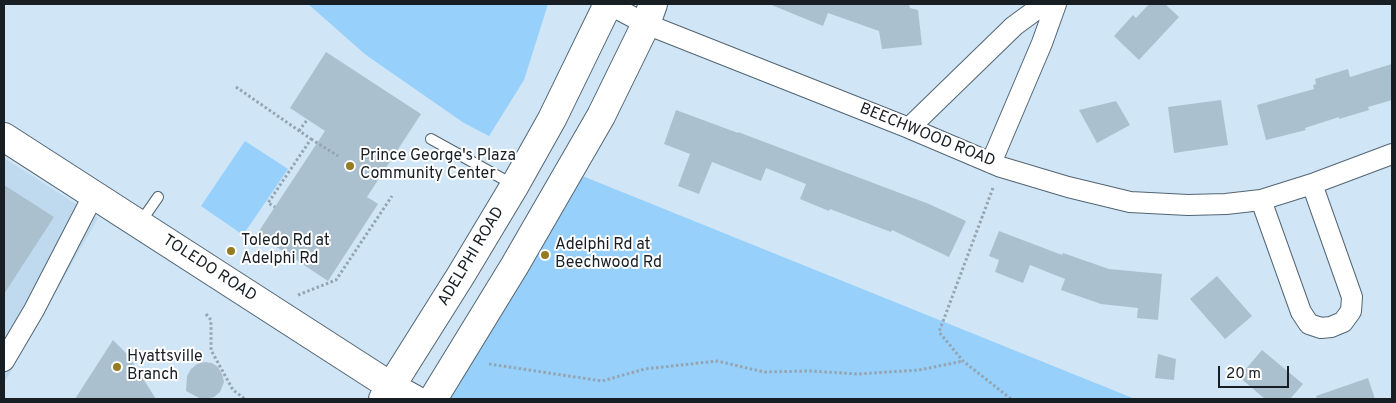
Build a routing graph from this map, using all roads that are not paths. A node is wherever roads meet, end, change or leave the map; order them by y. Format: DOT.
graph roads {
  1 [pos="608,4"];
  2 [pos="1044,4"];
  3 [pos="1056,4"];
  4 [pos="649,14"];
  5 [pos="909,128"];
  6 [pos="4,137"];
  7 [pos="431,140"];
  8 [pos="1392,154"];
  9 [pos="991,163"];
  10 [pos="1312,184"];
  11 [pos="515,186"];
  12 [pos="93,196"];
  13 [pos="158,197"];
  14 [pos="1261,200"];
  15 [pos="139,224"];
  16 [pos="4,361"];
  17 [pos="396,395"];
  18 [pos="433,399"];
  1 -- 4 [label="street, BEECHWOOD ROAD"];
  1 -- 11 [label="main road, ADELPHI ROAD"];
  2 -- 5 [label="street"];
  3 -- 9 [label="street"];
  4 -- 5 [label="street, BEECHWOOD ROAD"];
  4 -- 18 [label="main road"];
  5 -- 9 [label="street, BEECHWOOD ROAD"];
  6 -- 12 [label="main road, TOLEDO ROAD"];
  7 -- 11 [label="lane"];
  8 -- 10 [label="street, BEECHWOOD ROAD"];
  9 -- 14 [label="street, BEECHWOOD ROAD"];
  10 -- 14 [label="street, BEECHWOOD ROAD"];
  10 -- 14 [label="street"];
  11 -- 17 [label="main road, ADELPHI ROAD"];
  12 -- 15 [label="main road, TOLEDO ROAD"];
  12 -- 16 [label="street"];
  13 -- 15 [label="lane"];
  15 -- 17 [label="main road, TOLEDO ROAD"];
}
